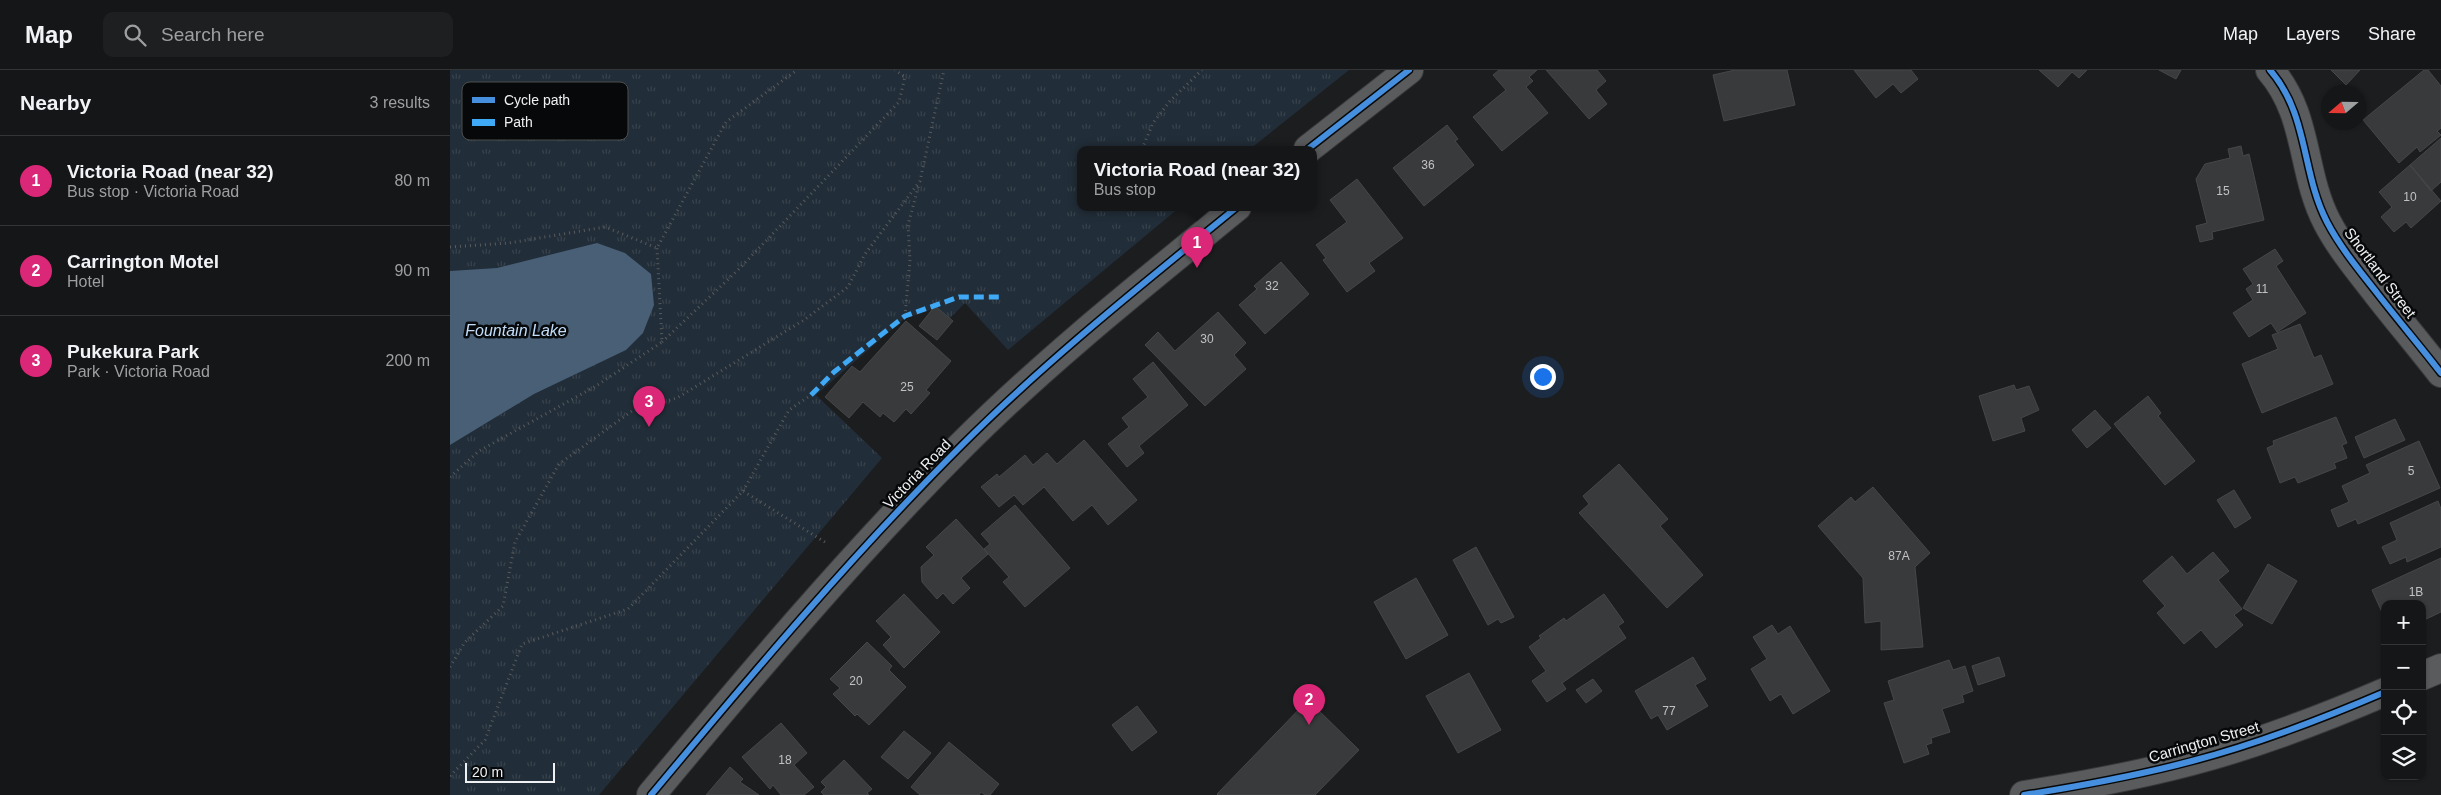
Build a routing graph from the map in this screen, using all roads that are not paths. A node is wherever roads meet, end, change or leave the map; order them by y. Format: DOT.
graph roads {
  1 [pos="1409,70"];
  2 [pos="2270,70"];
  3 [pos="1312,146"];
  4 [pos="1233,211"];
  5 [pos="2441,373"];
  6 [pos="2441,668"];
  7 [pos="2426,674"];
  8 [pos="2381,694"];
  9 [pos="651,795"];
  10 [pos="2024,795"];
  1 -- 3 [label="street"];
  2 -- 5 [label="street, Shortland Street"];
  4 -- 9 [label="street, Victoria Road"];
  6 -- 7 [label="street"];
  8 -- 10 [label="street, Carrington Street"];
}
